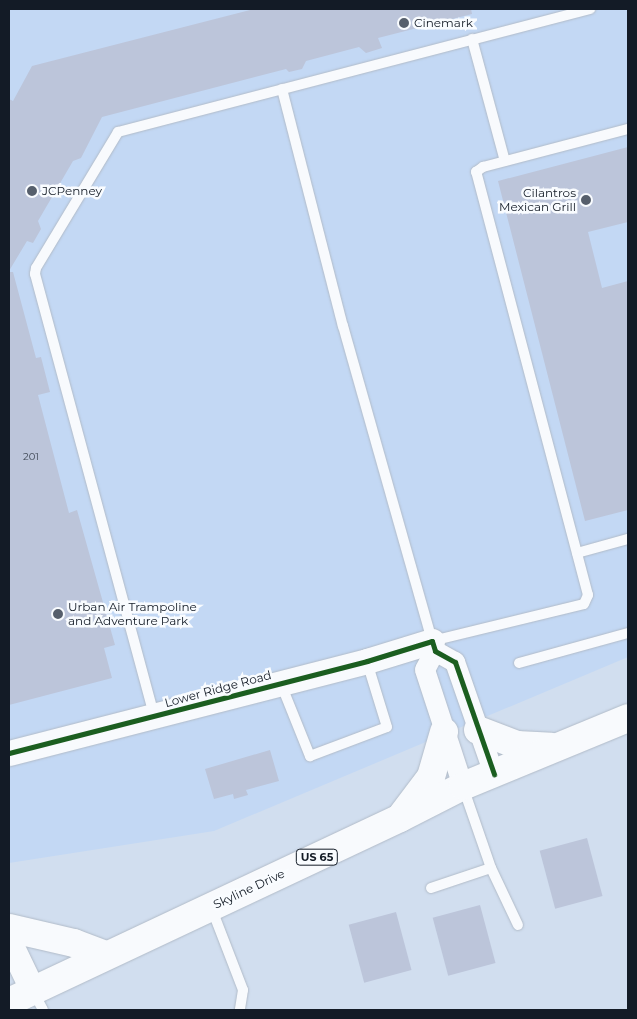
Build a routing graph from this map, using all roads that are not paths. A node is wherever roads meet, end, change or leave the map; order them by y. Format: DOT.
graph roads {
  1 [pos="590,9"];
  2 [pos="472,40"];
  3 [pos="282,89"];
  4 [pos="628,129"];
  5 [pos="505,161"];
  6 [pos="628,539"];
  7 [pos="577,553"];
  8 [pos="628,633"];
  9 [pos="433,646"];
  10 [pos="367,661"];
  11 [pos="519,663"];
  12 [pos="281,683"];
  13 [pos="154,716"];
  14 [pos="628,718"];
  15 [pos="478,730"];
  16 [pos="444,732"];
  17 [pos="558,747"];
  18 [pos="9,753"];
  19 [pos="494,774"];
  20 [pos="463,786"];
  21 [pos="400,818"];
  22 [pos="491,868"];
  23 [pos="431,888"];
  24 [pos="211,906"];
  25 [pos="518,924"];
  26 [pos="9,928"];
  27 [pos="9,941"];
  28 [pos="106,955"];
  29 [pos="28,1001"];
  30 [pos="240,1010"];
  1 -- 2 [label="lane"];
  2 -- 3 [label="lane"];
  2 -- 5 [label="lane"];
  3 -- 9 [label="lane"];
  3 -- 13 [label="lane"];
  4 -- 5 [label="lane"];
  5 -- 7 [label="lane"];
  6 -- 7 [label="lane"];
  7 -- 9 [label="lane"];
  8 -- 11 [label="lane"];
  9 -- 10 [label="street, Lower Ridge Road"];
  9 -- 15 [label="street"];
  9 -- 16 [label="street"];
  10 -- 12 [label="street, Lower Ridge Road"];
  10 -- 12 [label="lane"];
  12 -- 13 [label="street, Lower Ridge Road"];
  13 -- 18 [label="street, Lower Ridge Road"];
  14 -- 17 [label="highway, Skyline Drive / US 65"];
  15 -- 17 [label="highway"];
  15 -- 19 [label="street"];
  16 -- 20 [label="street"];
  16 -- 21 [label="highway"];
  17 -- 19 [label="highway, Skyline Drive / US 65"];
  19 -- 20 [label="highway, Skyline Drive / US 65"];
  20 -- 21 [label="highway, Skyline Drive / US 65"];
  20 -- 22 [label="lane"];
  21 -- 24 [label="highway, Skyline Drive / US 65"];
  22 -- 23 [label="lane"];
  22 -- 25 [label="lane"];
  24 -- 28 [label="highway, Skyline Drive / US 65"];
  24 -- 30 [label="lane"];
  26 -- 28 [label="highway"];
  27 -- 29 [label="street"];
  28 -- 29 [label="highway, Skyline Drive / US 65"];
}
